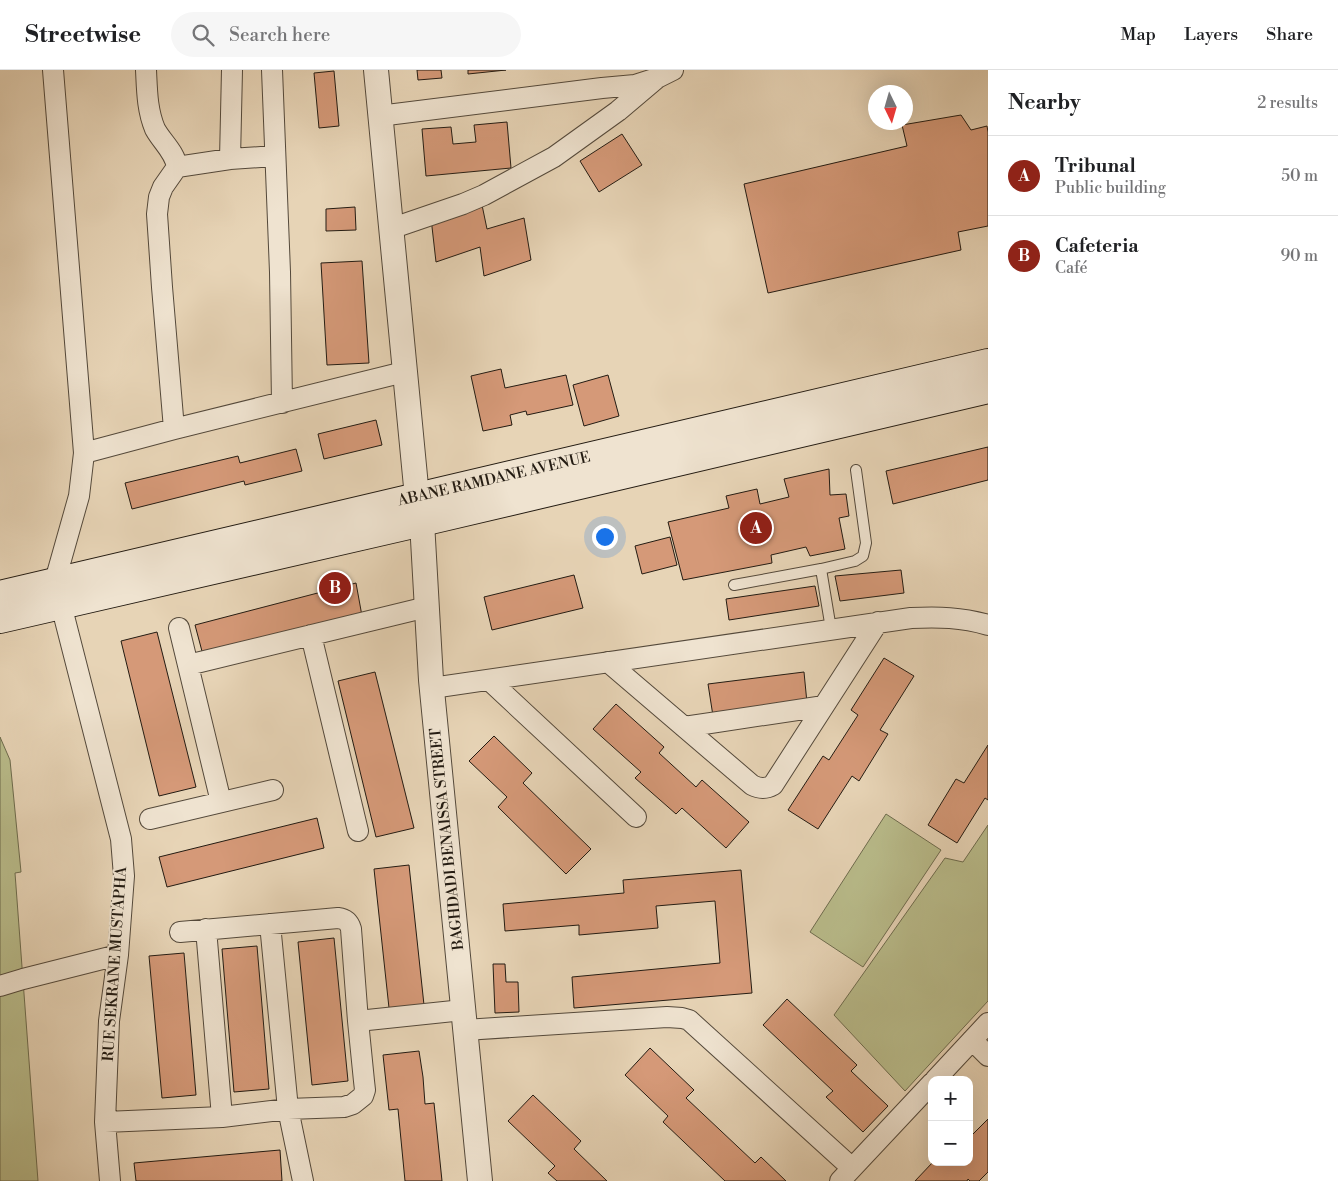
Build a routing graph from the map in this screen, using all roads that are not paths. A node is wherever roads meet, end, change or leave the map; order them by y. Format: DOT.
graph roads {
  1 [pos="54,70"];
  2 [pos="146,70"];
  3 [pos="232,70"];
  4 [pos="272,70"];
  5 [pos="376,70"];
  6 [pos="665,74"];
  7 [pos="601,79"];
  8 [pos="380,116"];
  9 [pos="275,156"];
  10 [pos="230,159"];
  11 [pos="177,167"];
  12 [pos="390,229"];
  13 [pos="988,363"];
  14 [pos="404,372"];
  15 [pos="988,388"];
  16 [pos="282,403"];
  17 [pos="174,429"];
  18 [pos="84,453"];
  19 [pos="856,470"];
  20 [pos="419,510"];
  21 [pos="821,569"];
  22 [pos="734,584"];
  23 [pos="58,593"];
  24 [pos="0,595"];
  25 [pos="427,607"];
  26 [pos="0,619"];
  27 [pos="878,622"];
  28 [pos="988,625"];
  29 [pos="179,628"];
  30 [pos="831,629"];
  31 [pos="311,635"];
  32 [pos="608,662"];
  33 [pos="188,665"];
  34 [pos="489,680"];
  35 [pos="432,688"];
  36 [pos="824,706"];
  37 [pos="684,727"];
  38 [pos="274,790"];
  39 [pos="221,802"];
  40 [pos="636,817"];
  41 [pos="150,819"];
  42 [pos="358,831"];
  43 [pos="270,924"];
  44 [pos="206,929"];
  45 [pos="180,932"];
  46 [pos="118,955"];
  47 [pos="0,986"];
  48 [pos="464,1020"];
  49 [pos="358,1021"];
  50 [pos="988,1023"];
  51 [pos="972,1040"];
  52 [pos="988,1056"];
  53 [pos="939,1076"];
  54 [pos="928,1087"];
  55 [pos="288,1109"];
  56 [pos="222,1117"];
  57 [pos="105,1122"];
  58 [pos="846,1175"];
  59 [pos="110,1181"];
  60 [pos="303,1181"];
  61 [pos="480,1181"];
  1 -- 18 [label="street"];
  2 -- 11 [label="street"];
  3 -- 10 [label="street"];
  4 -- 9 [label="street"];
  5 -- 8 [label="street, BAGHDADI BENAISSA STREET"];
  6 -- 7 [label="street"];
  6 -- 12 [label="street"];
  7 -- 8 [label="street"];
  8 -- 12 [label="street, BAGHDADI BENAISSA STREET"];
  9 -- 10 [label="street"];
  9 -- 16 [label="street"];
  10 -- 11 [label="street"];
  11 -- 17 [label="street"];
  12 -- 14 [label="street, BAGHDADI BENAISSA STREET"];
  13 -- 20 [label="main road, ABANE RAMDANE AVENUE"];
  14 -- 16 [label="street"];
  14 -- 20 [label="street, BAGHDADI BENAISSA STREET"];
  15 -- 20 [label="main road, ABANE RAMDANE AVENUE"];
  16 -- 17 [label="street"];
  17 -- 18 [label="street"];
  18 -- 23 [label="street"];
  19 -- 21 [label="lane"];
  20 -- 23 [label="main road, ABANE RAMDANE AVENUE"];
  20 -- 25 [label="street, BAGHDADI BENAISSA STREET"];
  21 -- 22 [label="lane"];
  21 -- 30 [label="lane"];
  23 -- 24 [label="main road, ABANE RAMDANE AVENUE"];
  23 -- 26 [label="main road, ABANE RAMDANE AVENUE"];
  23 -- 46 [label="street, RUE SEKRANE MUSTAPHA"];
  25 -- 31 [label="street"];
  25 -- 35 [label="street, BAGHDADI BENAISSA STREET"];
  27 -- 28 [label="street"];
  27 -- 30 [label="street"];
  27 -- 36 [label="street"];
  29 -- 33 [label="street"];
  30 -- 32 [label="street"];
  31 -- 33 [label="street"];
  31 -- 42 [label="street"];
  32 -- 34 [label="street"];
  32 -- 37 [label="street"];
  33 -- 39 [label="street"];
  34 -- 35 [label="street"];
  34 -- 40 [label="street"];
  35 -- 48 [label="street, BAGHDADI BENAISSA STREET"];
  36 -- 37 [label="street"];
  36 -- 37 [label="street"];
  38 -- 39 [label="street"];
  39 -- 41 [label="street"];
  43 -- 44 [label="street"];
  43 -- 49 [label="street"];
  43 -- 55 [label="street"];
  44 -- 45 [label="street"];
  44 -- 56 [label="street"];
  46 -- 47 [label="street"];
  46 -- 57 [label="street, RUE SEKRANE MUSTAPHA"];
  48 -- 49 [label="street"];
  48 -- 58 [label="street"];
  48 -- 61 [label="street, BAGHDADI BENAISSA STREET"];
  49 -- 55 [label="street"];
  50 -- 51 [label="street"];
  51 -- 52 [label="street"];
  51 -- 53 [label="street"];
  54 -- 58 [label="street"];
  55 -- 56 [label="street"];
  55 -- 60 [label="street"];
  56 -- 57 [label="street"];
  57 -- 59 [label="street, RUE SEKRANE MUSTAPHA"];
}
